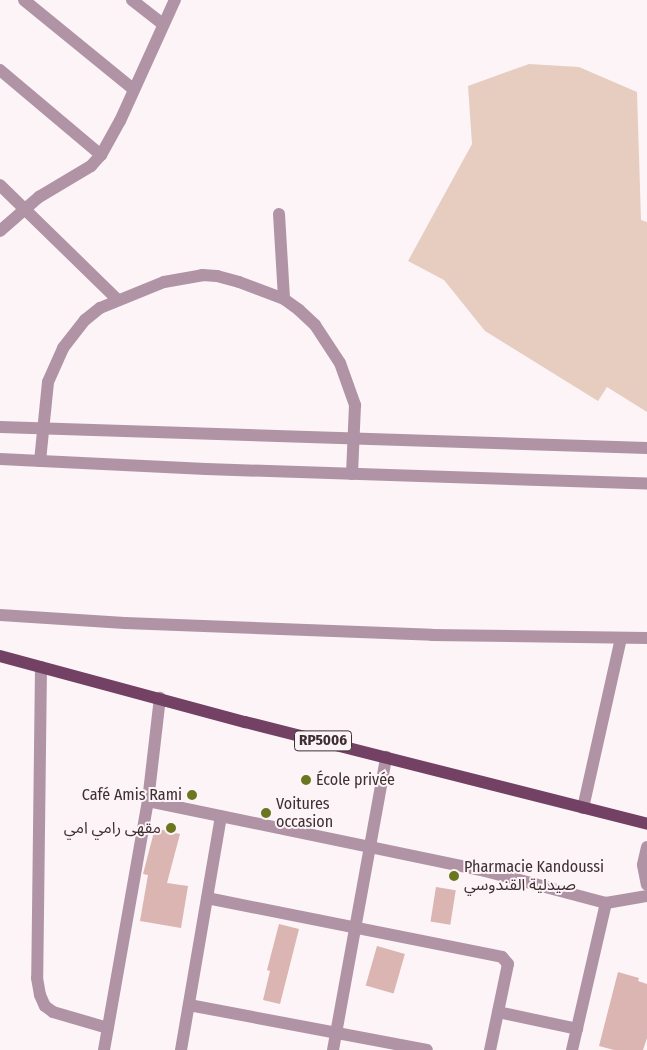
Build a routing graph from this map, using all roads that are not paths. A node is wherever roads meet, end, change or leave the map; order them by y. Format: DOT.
graph roads {
  1 [pos="24,0"];
  2 [pos="132,0"];
  3 [pos="175,0"];
  4 [pos="163,24"];
  5 [pos="0,70"];
  6 [pos="133,89"];
  7 [pos="101,155"];
  8 [pos="0,185"];
  9 [pos="24,209"];
  10 [pos="279,214"];
  11 [pos="0,231"];
  12 [pos="284,299"];
  13 [pos="118,300"];
  14 [pos="0,427"];
  15 [pos="43,427"];
  16 [pos="355,438"];
  17 [pos="647,448"];
  18 [pos="0,459"];
  19 [pos="40,461"];
  20 [pos="352,474"];
  21 [pos="647,484"];
  22 [pos="0,615"];
  23 [pos="621,638"];
  24 [pos="647,638"];
  25 [pos="0,656"];
  26 [pos="41,667"];
  27 [pos="160,698"];
  28 [pos="386,757"];
  29 [pos="148,801"];
  30 [pos="583,808"];
  31 [pos="221,816"];
  32 [pos="647,824"];
  33 [pos="647,847"];
  34 [pos="371,848"];
  35 [pos="647,885"];
  36 [pos="647,896"];
  37 [pos="207,898"];
  38 [pos="606,903"];
  39 [pos="355,928"];
  40 [pos="189,1005"];
  41 [pos="498,1012"];
  42 [pos="108,1028"];
  43 [pos="577,1029"];
  44 [pos="336,1032"];
  45 [pos="104,1050"];
  46 [pos="181,1050"];
  47 [pos="333,1050"];
  48 [pos="427,1050"];
  49 [pos="490,1050"];
  50 [pos="572,1050"];
  1 -- 6 [label="street"];
  2 -- 4 [label="street"];
  3 -- 4 [label="street"];
  4 -- 6 [label="street"];
  5 -- 7 [label="street"];
  6 -- 7 [label="street"];
  7 -- 9 [label="street"];
  8 -- 9 [label="street"];
  9 -- 11 [label="street"];
  9 -- 13 [label="street"];
  10 -- 12 [label="street"];
  12 -- 13 [label="street"];
  12 -- 16 [label="street"];
  13 -- 15 [label="street"];
  14 -- 15 [label="street"];
  15 -- 16 [label="street"];
  15 -- 19 [label="street"];
  16 -- 17 [label="street"];
  16 -- 20 [label="street"];
  18 -- 19 [label="street"];
  19 -- 20 [label="street"];
  20 -- 21 [label="street"];
  22 -- 23 [label="street"];
  23 -- 24 [label="street"];
  23 -- 30 [label="street"];
  25 -- 26 [label="main road, RP5006"];
  26 -- 27 [label="main road, RP5006"];
  26 -- 42 [label="street"];
  27 -- 28 [label="main road, RP5006"];
  27 -- 29 [label="street"];
  28 -- 30 [label="main road, RP5006"];
  28 -- 34 [label="street"];
  29 -- 31 [label="street"];
  29 -- 42 [label="street"];
  30 -- 32 [label="main road, RP5006"];
  31 -- 34 [label="street"];
  31 -- 37 [label="street"];
  33 -- 35 [label="street"];
  34 -- 38 [label="street"];
  34 -- 39 [label="street"];
  36 -- 38 [label="street"];
  37 -- 39 [label="street"];
  37 -- 40 [label="street"];
  38 -- 43 [label="street"];
  39 -- 41 [label="street"];
  39 -- 44 [label="street"];
  40 -- 44 [label="street"];
  40 -- 46 [label="street"];
  41 -- 43 [label="street"];
  41 -- 49 [label="street"];
  42 -- 45 [label="street"];
  43 -- 50 [label="street"];
  44 -- 47 [label="street"];
  44 -- 48 [label="street"];
}
